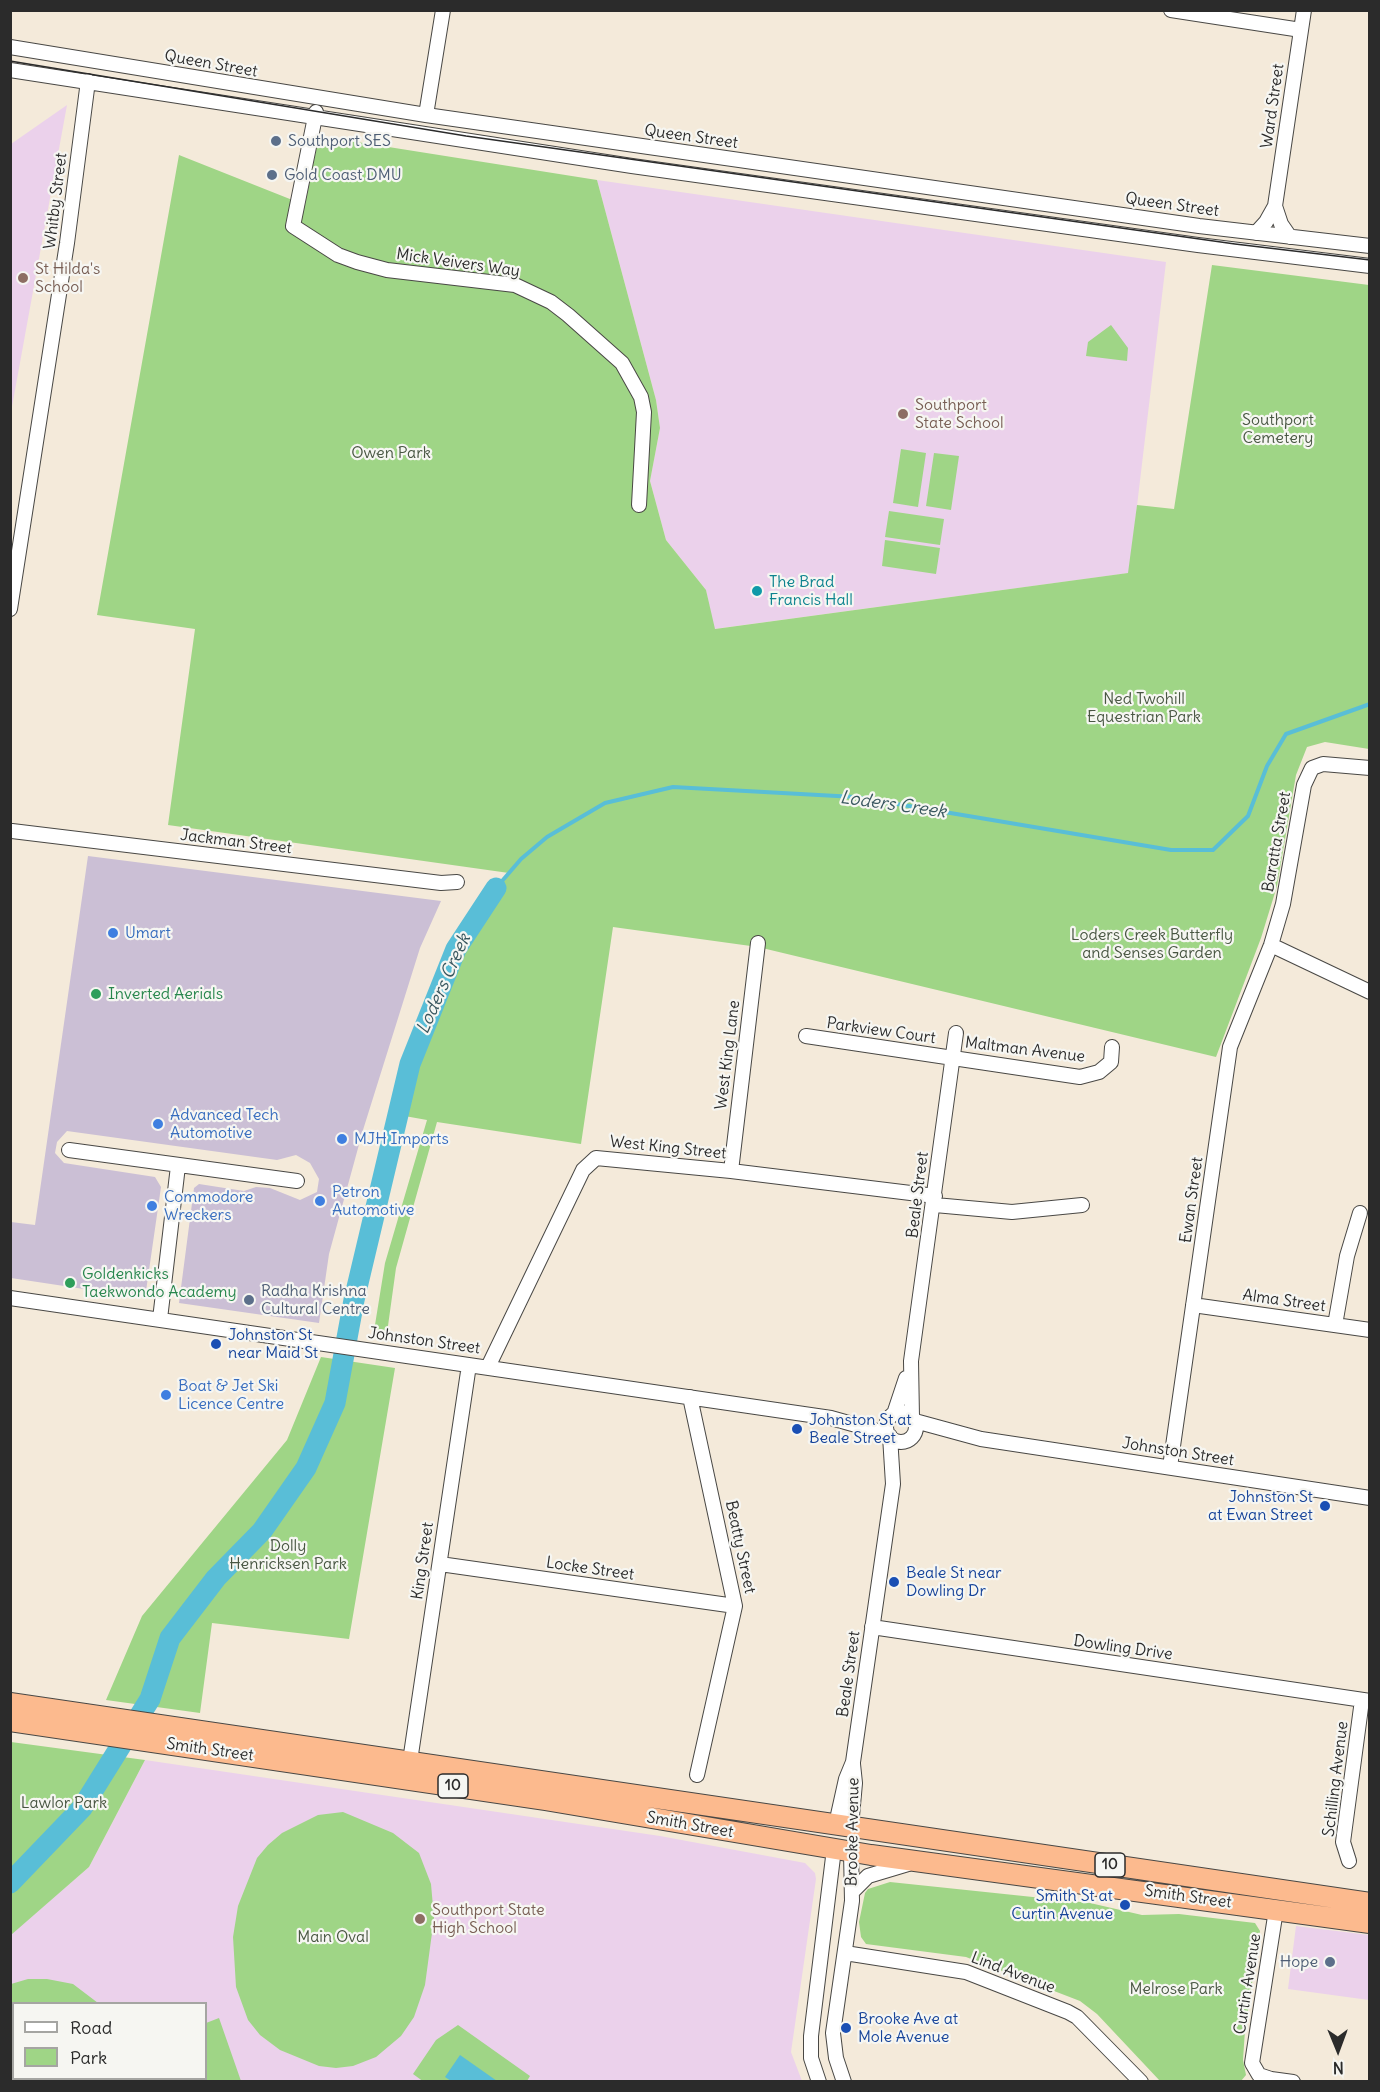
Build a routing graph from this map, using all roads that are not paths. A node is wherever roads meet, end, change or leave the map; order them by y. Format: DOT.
graph roads {
  1 [pos="443,10"];
  2 [pos="1171,10"];
  3 [pos="1304,10"];
  4 [pos="1301,30"];
  5 [pos="10,47"];
  6 [pos="10,70"];
  7 [pos="88,81"];
  8 [pos="318,98"];
  9 [pos="426,115"];
  10 [pos="315,119"];
  11 [pos="1275,206"];
  12 [pos="1256,233"];
  13 [pos="1290,237"];
  14 [pos="1370,246"];
  15 [pos="1370,266"];
  16 [pos="639,505"];
  17 [pos="10,609"];
  18 [pos="1370,768"];
  19 [pos="11,834"];
  20 [pos="458,882"];
  21 [pos="759,944"];
  22 [pos="1271,945"];
  23 [pos="1370,992"];
  24 [pos="956,1033"];
  25 [pos="806,1036"];
  26 [pos="1112,1047"];
  27 [pos="952,1058"];
  28 [pos="69,1150"];
  29 [pos="178,1166"];
  30 [pos="731,1171"];
  31 [pos="297,1181"];
  32 [pos="935,1200"];
  33 [pos="1082,1205"];
  34 [pos="1360,1213"];
  35 [pos="11,1298"];
  36 [pos="1193,1305"];
  37 [pos="160,1319"];
  38 [pos="1335,1325"];
  39 [pos="1370,1330"];
  40 [pos="911,1361"];
  41 [pos="468,1365"];
  42 [pos="488,1367"];
  43 [pos="690,1396"];
  44 [pos="892,1415"];
  45 [pos="831,1418"];
  46 [pos="914,1419"];
  47 [pos="889,1435"];
  48 [pos="911,1439"];
  49 [pos="981,1439"];
  50 [pos="1170,1467"];
  51 [pos="893,1484"];
  52 [pos="1370,1497"];
  53 [pos="440,1563"];
  54 [pos="735,1606"];
  55 [pos="872,1627"];
  56 [pos="1366,1700"];
  57 [pos="10,1703"];
  58 [pos="10,1721"];
  59 [pos="100,1725"];
  60 [pos="158,1733"];
  61 [pos="410,1761"];
  62 [pos="853,1762"];
  63 [pos="697,1775"];
  64 [pos="844,1825"];
  65 [pos="843,1851"];
  66 [pos="1349,1861"];
  67 [pos="916,1862"];
  68 [pos="853,1891"];
  69 [pos="1370,1903"];
  70 [pos="1276,1910"];
  71 [pos="1370,1923"];
  72 [pos="845,1953"];
  73 [pos="819,2082"];
  74 [pos="844,2082"];
  75 [pos="1141,2082"];
  76 [pos="1293,2082"];
  1 -- 9 [label="street"];
  2 -- 4 [label="street"];
  3 -- 4 [label="street, Ward Street"];
  4 -- 11 [label="street, Ward Street"];
  5 -- 8 [label="street, Queen Street"];
  6 -- 7 [label="street"];
  7 -- 10 [label="street"];
  7 -- 17 [label="street, Whitby Street"];
  8 -- 9 [label="street, Queen Street"];
  8 -- 10 [label="street, Mick Veivers Way"];
  9 -- 12 [label="street, Queen Street"];
  10 -- 15 [label="street"];
  10 -- 16 [label="street, Mick Veivers Way"];
  11 -- 12 [label="street, Ward Street"];
  11 -- 13 [label="street"];
  12 -- 13 [label="street, Queen Street"];
  13 -- 14 [label="street, Queen Street"];
  18 -- 22 [label="street, Baratta Street"];
  19 -- 20 [label="street, Jackman Street"];
  21 -- 30 [label="street, West King Lane"];
  22 -- 23 [label="street"];
  22 -- 36 [label="street, Ewan Street"];
  24 -- 27 [label="street, Beale Street"];
  25 -- 27 [label="street, Parkview Court"];
  26 -- 27 [label="street, Maltman Avenue"];
  27 -- 32 [label="street, Beale Street"];
  28 -- 29 [label="street"];
  29 -- 31 [label="street"];
  29 -- 37 [label="street"];
  30 -- 32 [label="street, West King Street"];
  30 -- 42 [label="street, West King Street"];
  32 -- 33 [label="street, West King Street"];
  32 -- 40 [label="street, Beale Street"];
  34 -- 38 [label="street"];
  35 -- 37 [label="street, Johnston Street"];
  36 -- 38 [label="street, Alma Street"];
  36 -- 50 [label="street, Ewan Street"];
  37 -- 41 [label="street, Johnston Street"];
  38 -- 39 [label="street, Alma Street"];
  40 -- 44 [label="street, Beale Street"];
  40 -- 46 [label="street, Beale Street"];
  41 -- 42 [label="street, Johnston Street"];
  41 -- 53 [label="street, King Street"];
  42 -- 43 [label="street, Johnston Street"];
  43 -- 45 [label="street, Johnston Street"];
  43 -- 54 [label="street, Beatty Street"];
  44 -- 45 [label="street, Johnston Street"];
  44 -- 46 [label="street"];
  44 -- 47 [label="street"];
  45 -- 47 [label="street, Johnston Street"];
  46 -- 48 [label="street"];
  46 -- 49 [label="street, Johnston Street"];
  47 -- 48 [label="street"];
  47 -- 51 [label="street, Beale Street"];
  48 -- 49 [label="street, Johnston Street"];
  48 -- 51 [label="street, Beale Street"];
  49 -- 50 [label="street, Johnston Street"];
  50 -- 52 [label="street, Johnston Street"];
  51 -- 55 [label="street, Beale Street"];
  53 -- 54 [label="street, Locke Street"];
  53 -- 61 [label="street, King Street"];
  54 -- 63 [label="street, Beatty Street"];
  55 -- 56 [label="street, Dowling Drive"];
  55 -- 62 [label="street, Beale Street"];
  56 -- 66 [label="street, Schilling Avenue"];
  57 -- 59 [label="highway, Smith Street / 10"];
  58 -- 59 [label="highway, Smith Street / 10"];
  59 -- 60 [label="highway, Smith Street / 10"];
  60 -- 61 [label="highway, Smith Street / 10"];
  60 -- 65 [label="highway, Smith Street / 10"];
  61 -- 64 [label="highway, Smith Street / 10"];
  62 -- 64 [label="street, Brooke Avenue"];
  64 -- 65 [label="highway, Brooke Avenue"];
  64 -- 69 [label="highway, Smith Street / 10"];
  65 -- 67 [label="highway, Smith Street / 10"];
  65 -- 68 [label="street, Brooke Avenue"];
  65 -- 73 [label="street, Brooke Avenue"];
  67 -- 68 [label="street"];
  67 -- 70 [label="highway, Smith Street / 10"];
  68 -- 72 [label="street, Brooke Avenue"];
  70 -- 71 [label="highway, Smith Street / 10"];
  70 -- 76 [label="street, Curtin Avenue"];
  72 -- 74 [label="street, Brooke Avenue"];
  72 -- 75 [label="street, Lind Avenue"];
}
